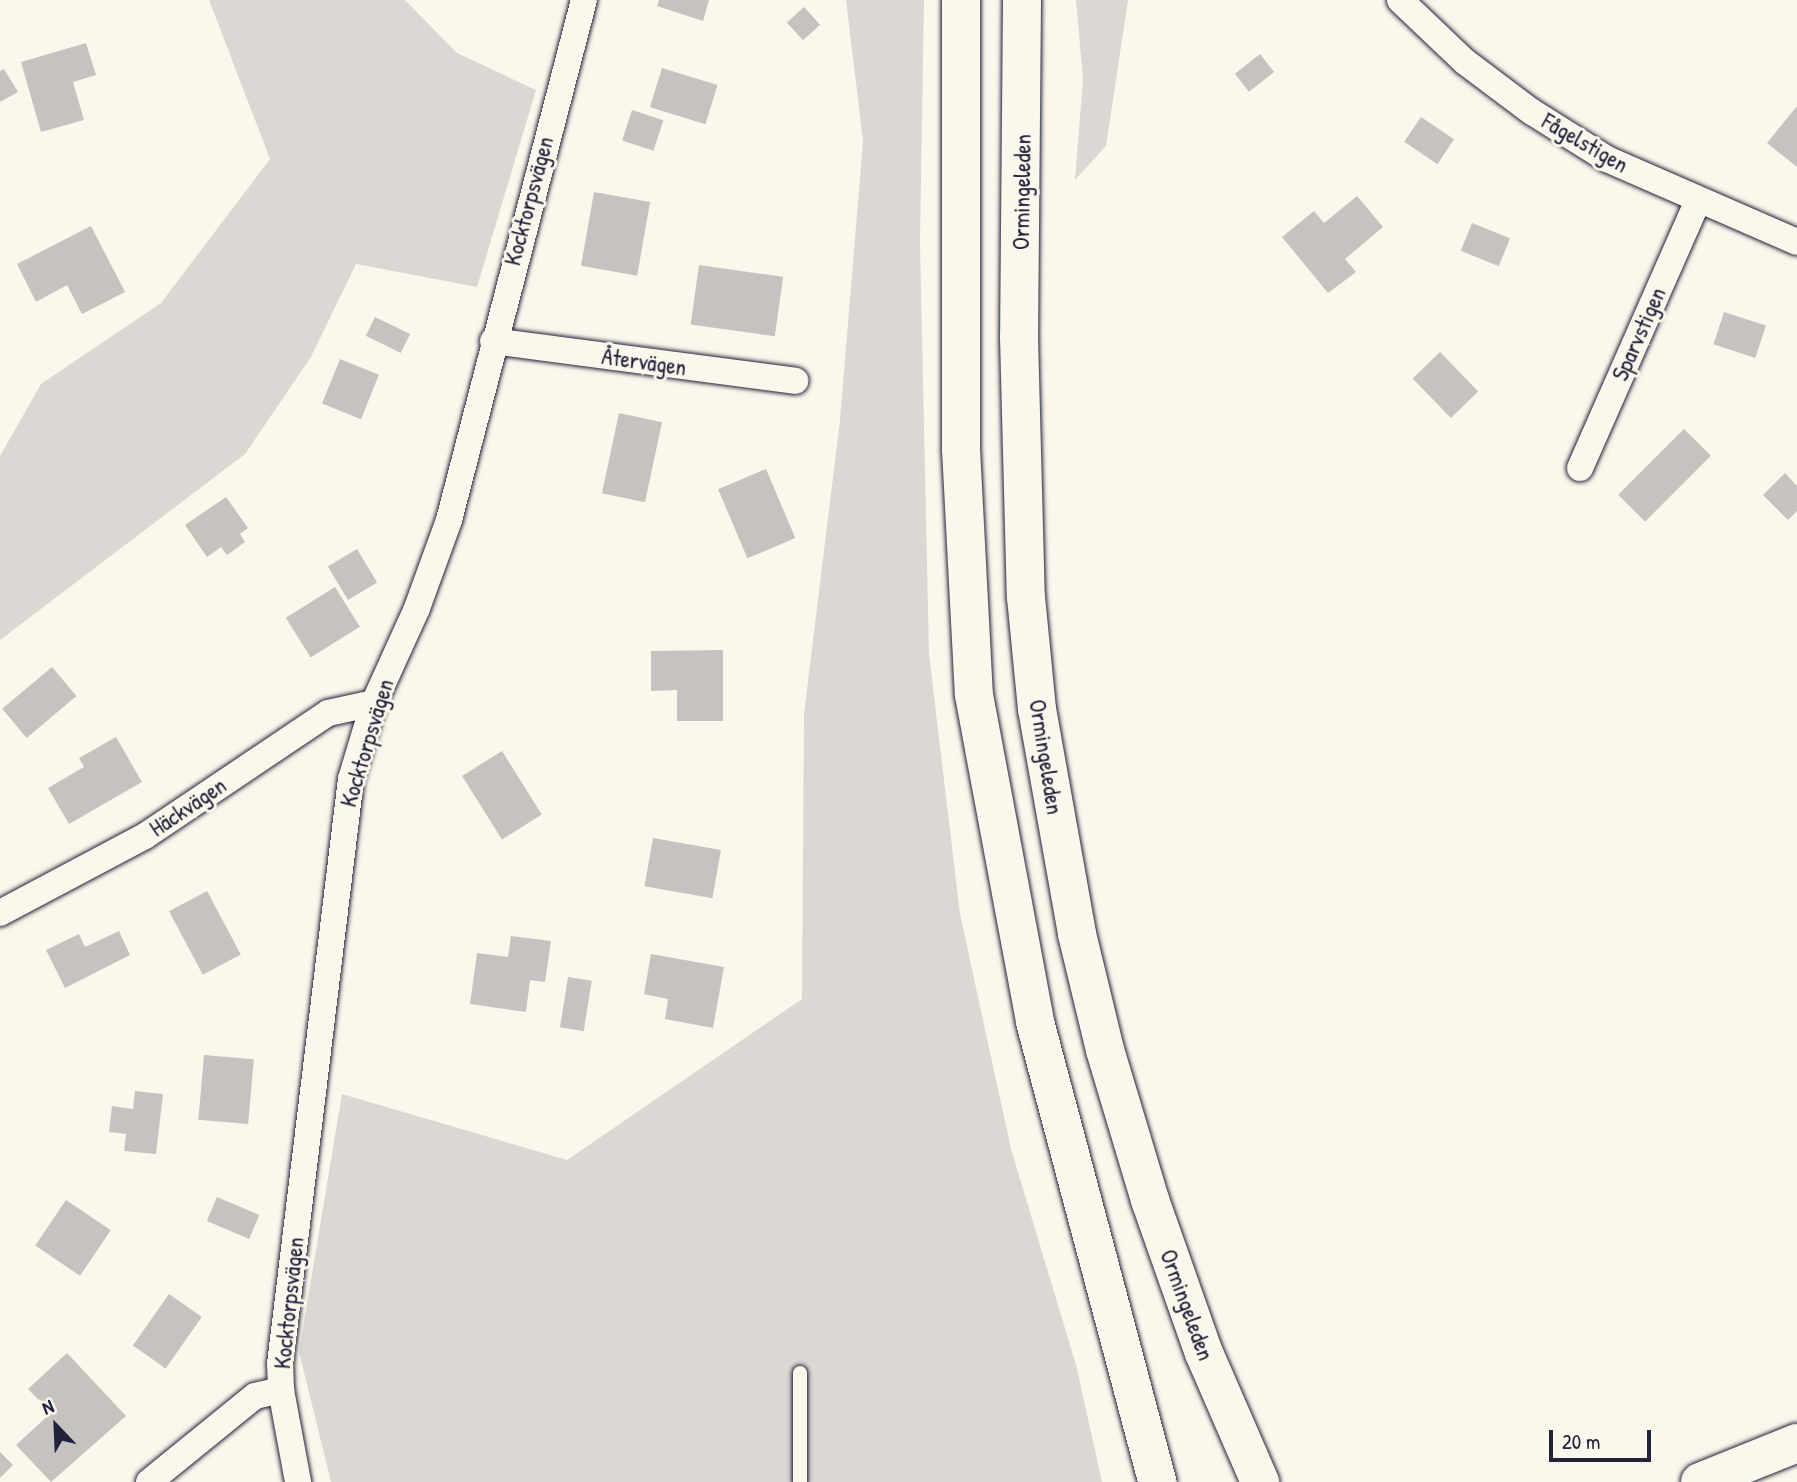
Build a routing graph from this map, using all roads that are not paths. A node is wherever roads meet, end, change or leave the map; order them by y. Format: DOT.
graph roads {
  1 [pos="584,0"];
  2 [pos="961,0"];
  3 [pos="1022,0"];
  4 [pos="1400,0"];
  5 [pos="1698,200"];
  6 [pos="1797,242"];
  7 [pos="493,341"];
  8 [pos="795,381"];
  9 [pos="1580,468"];
  10 [pos="374,703"];
  11 [pos="0,913"];
  12 [pos="800,1373"];
  13 [pos="281,1390"];
  14 [pos="1797,1443"];
  15 [pos="149,1482"];
  16 [pos="298,1482"];
  17 [pos="800,1482"];
  18 [pos="1157,1482"];
  19 [pos="1260,1482"];
  20 [pos="1700,1482"];
  1 -- 7 [label="street, Kocktorpsvägen"];
  2 -- 18 [label="main road"];
  3 -- 19 [label="main road, Ormingeleden"];
  4 -- 5 [label="street, Fågelstigen"];
  5 -- 6 [label="street, Fågelstigen"];
  5 -- 9 [label="street, Sparvstigen"];
  7 -- 8 [label="street, Återvägen"];
  7 -- 10 [label="street, Kocktorpsvägen"];
  10 -- 11 [label="street, Häckvägen"];
  10 -- 13 [label="street, Kocktorpsvägen"];
  12 -- 17 [label="lane"];
  13 -- 15 [label="street, Kocktorpsvägen"];
  13 -- 16 [label="street"];
  14 -- 20 [label="main road"];
}
